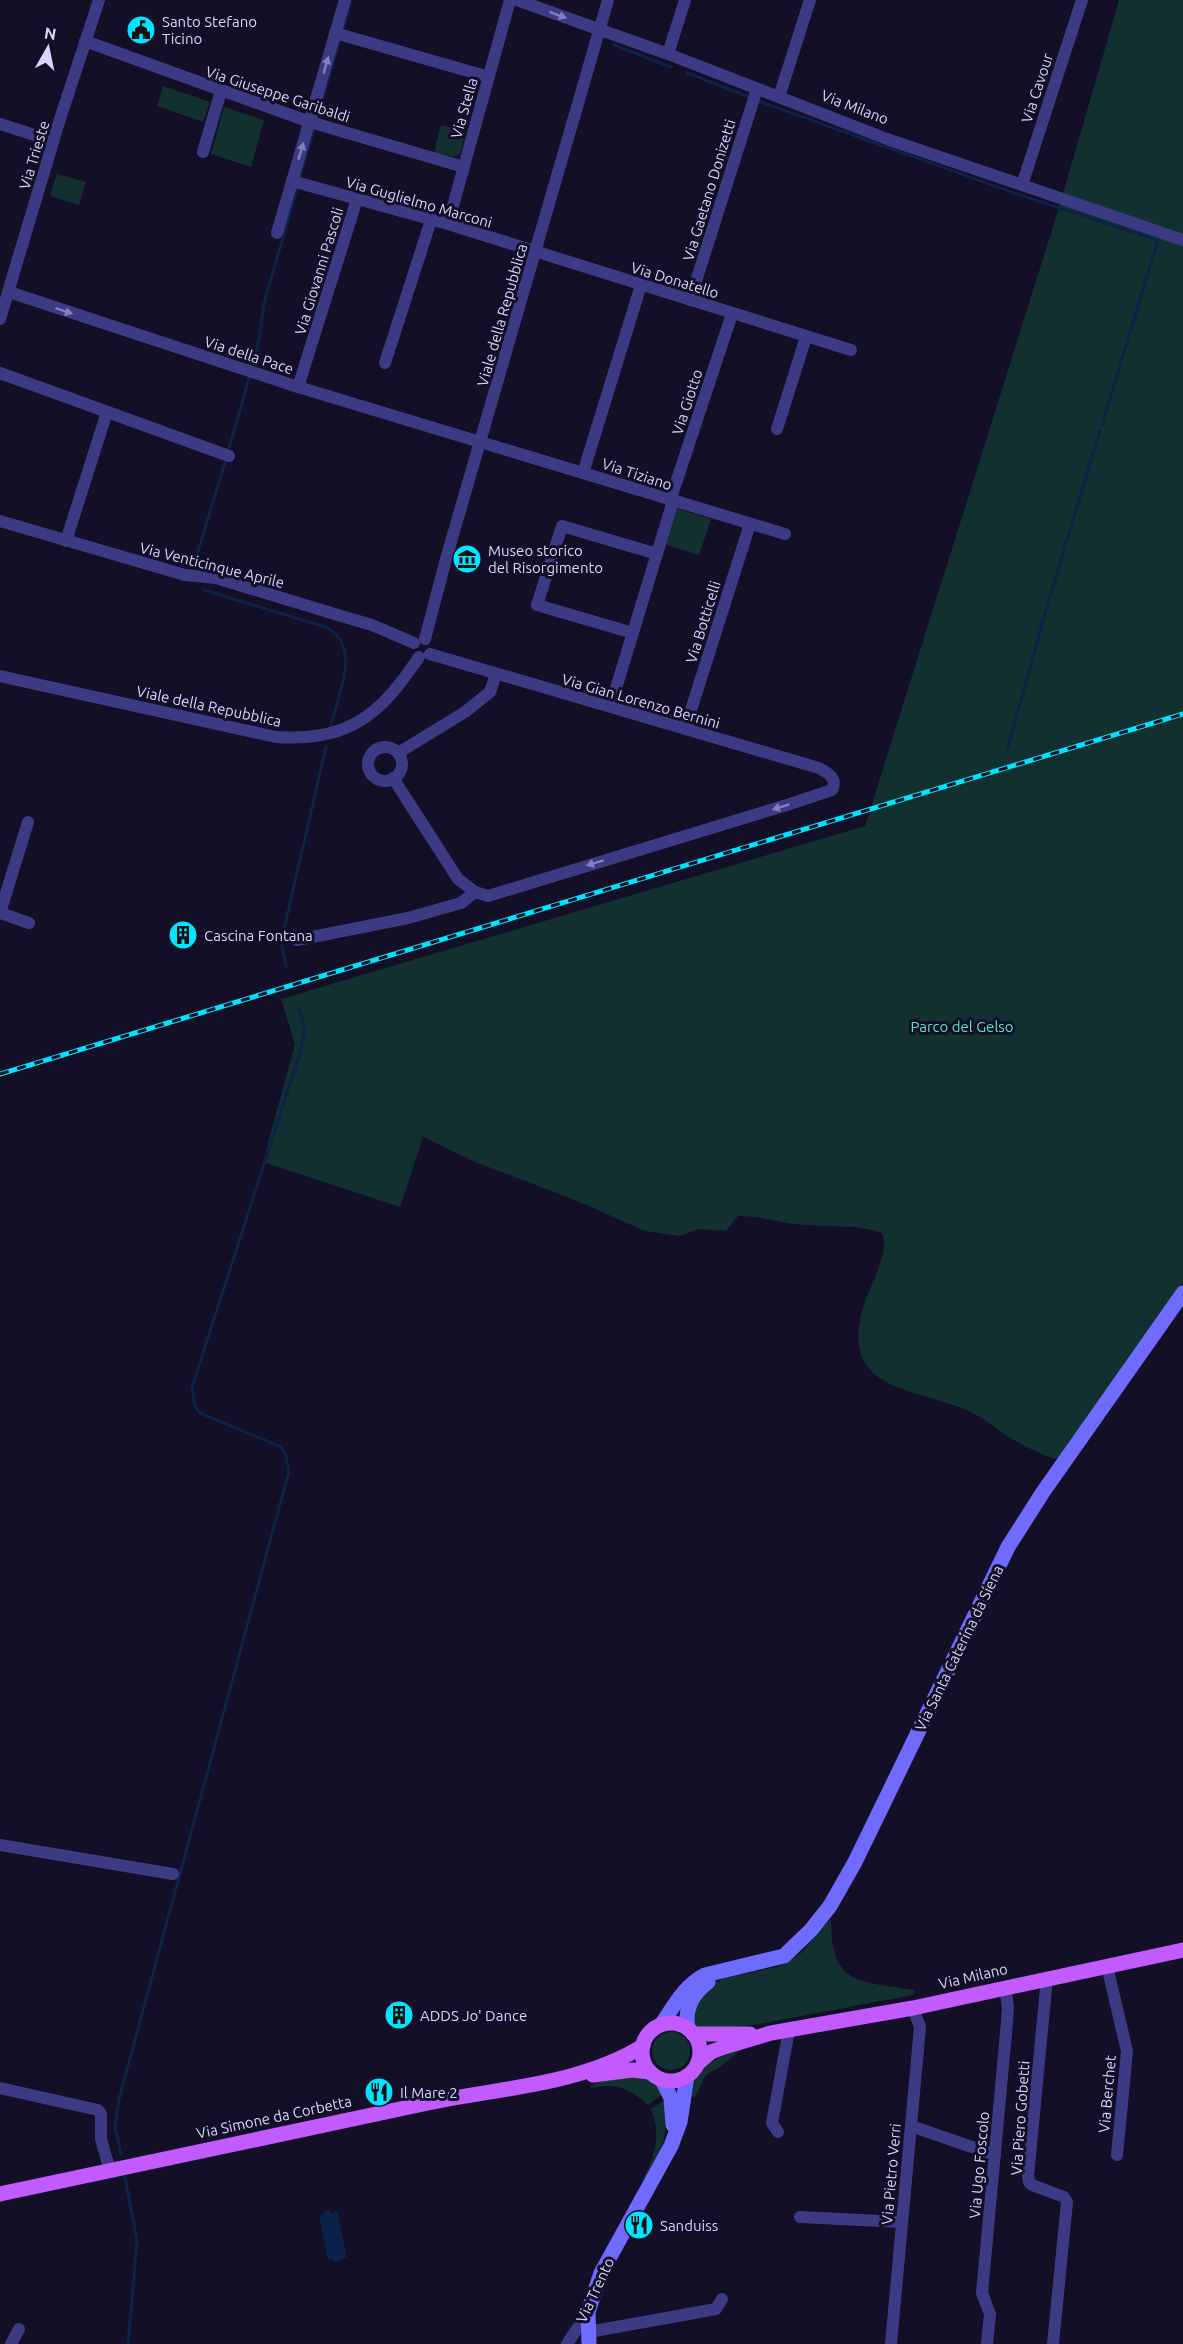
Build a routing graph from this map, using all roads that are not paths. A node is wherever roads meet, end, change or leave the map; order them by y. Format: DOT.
graph roads {
  1 [pos="99,0"];
  2 [pos="345,0"];
  3 [pos="510,0"];
  4 [pos="517,0"];
  5 [pos="608,0"];
  6 [pos="685,0"];
  7 [pos="810,0"];
  8 [pos="1082,0"];
  9 [pos="598,30"];
  10 [pos="339,34"];
  11 [pos="85,41"];
  12 [pos="668,54"];
  13 [pos="489,77"];
  14 [pos="757,89"];
  15 [pos="221,91"];
  16 [pos="779,98"];
  17 [pos="314,123"];
  18 [pos="0,124"];
  19 [pos="53,141"];
  20 [pos="202,152"];
  21 [pos="464,167"];
  22 [pos="296,182"];
  23 [pos="1022,185"];
  24 [pos="357,199"];
  25 [pos="431,220"];
  26 [pos="448,224"];
  27 [pos="277,233"];
  28 [pos="1183,240"];
  29 [pos="536,253"];
  30 [pos="641,285"];
  31 [pos="9,292"];
  32 [pos="690,300"];
  33 [pos="732,314"];
  34 [pos="0,319"];
  35 [pos="806,337"];
  36 [pos="851,350"];
  37 [pos="385,363"];
  38 [pos="0,373"];
  39 [pos="298,387"];
  40 [pos="107,412"];
  41 [pos="777,429"];
  42 [pos="481,441"];
  43 [pos="226,454"];
  44 [pos="583,473"];
  45 [pos="671,501"];
  46 [pos="0,521"];
  47 [pos="750,524"];
  48 [pos="785,534"];
  49 [pos="66,541"];
  50 [pos="657,554"];
  51 [pos="633,633"];
  52 [pos="420,641"];
  53 [pos="424,656"];
  54 [pos="496,674"];
  55 [pos="0,676"];
  56 [pos="614,695"];
  57 [pos="686,729"];
  58 [pos="398,753"];
  59 [pos="393,778"];
  60 [pos="28,822"];
  61 [pos="475,892"];
  62 [pos="28,923"];
  63 [pos="297,940"];
  64 [pos="1183,1293"];
  65 [pos="0,1845"];
  66 [pos="173,1874"];
  67 [pos="1183,1950"];
  68 [pos="1107,1966"];
  69 [pos="722,1971"];
  70 [pos="1047,1978"];
  71 [pos="1005,1987"];
  72 [pos="912,2008"];
  73 [pos="661,2025"];
  74 [pos="789,2030"];
  75 [pos="691,2031"];
  76 [pos="771,2033"];
  77 [pos="643,2046"];
  78 [pos="698,2063"];
  79 [pos="656,2076"];
  80 [pos="687,2076"];
  81 [pos="557,2078"];
  82 [pos="0,2088"];
  83 [pos="911,2126"];
  84 [pos="778,2132"];
  85 [pos="673,2140"];
  86 [pos="995,2155"];
  87 [pos="1117,2155"];
  88 [pos="110,2171"];
  89 [pos="0,2194"];
  90 [pos="800,2217"];
  91 [pos="902,2222"];
  92 [pos="722,2299"];
  93 [pos="588,2312"];
  94 [pos="19,2329"];
  95 [pos="589,2338"];
  96 [pos="12,2344"];
  97 [pos="567,2344"];
  98 [pos="891,2344"];
  99 [pos="987,2344"];
  100 [pos="1053,2344"];
  1 -- 11 [label="street, Via Trieste"];
  2 -- 10 [label="street"];
  3 -- 13 [label="street, Via Stella"];
  4 -- 9 [label="street, Via Milano, one-way"];
  5 -- 9 [label="street, Viale della Repubblica"];
  6 -- 12 [label="street"];
  7 -- 16 [label="street"];
  8 -- 23 [label="street, Via Cavour"];
  9 -- 12 [label="street, Via Milano"];
  9 -- 29 [label="street, Viale della Repubblica"];
  10 -- 13 [label="street"];
  17 -- 10 [label="street, one-way"];
  11 -- 15 [label="street, Via Giuseppe Garibaldi"];
  11 -- 19 [label="street, Via Trieste"];
  12 -- 14 [label="street, Via Milano"];
  13 -- 21 [label="street, Via Stella"];
  14 -- 16 [label="street, Via Milano"];
  14 -- 32 [label="street, Via Gaetano Donizetti"];
  15 -- 17 [label="street, Via Giuseppe Garibaldi"];
  15 -- 20 [label="street"];
  16 -- 23 [label="street, Via Milano"];
  17 -- 21 [label="street, Via Giuseppe Garibaldi"];
  22 -- 17 [label="street, one-way"];
  18 -- 19 [label="street"];
  19 -- 31 [label="street, Via Trieste"];
  21 -- 26 [label="street, Via Stella"];
  22 -- 24 [label="street, Via Guglielmo Marconi"];
  22 -- 27 [label="street"];
  23 -- 28 [label="street, Via Milano"];
  24 -- 25 [label="street, Via Guglielmo Marconi"];
  24 -- 39 [label="street, Via Giovanni Pascoli"];
  25 -- 26 [label="street, Via Guglielmo Marconi"];
  25 -- 37 [label="street"];
  26 -- 29 [label="street, Via Guglielmo Marconi"];
  29 -- 30 [label="street, Via Donatello"];
  29 -- 42 [label="street, Viale della Repubblica"];
  30 -- 32 [label="street, Via Donatello"];
  30 -- 44 [label="street"];
  31 -- 34 [label="street, Via Trieste"];
  31 -- 39 [label="street, Via della Pace, one-way"];
  32 -- 33 [label="street, Via Donatello"];
  33 -- 35 [label="street, Via Donatello"];
  33 -- 45 [label="street, Via Giotto"];
  35 -- 36 [label="street, Via Donatello"];
  35 -- 41 [label="street"];
  38 -- 40 [label="street"];
  39 -- 42 [label="street, Via della Pace"];
  40 -- 43 [label="street"];
  40 -- 49 [label="street"];
  42 -- 44 [label="street, Via Tiziano"];
  42 -- 52 [label="street, Viale della Repubblica"];
  44 -- 45 [label="street, Via Tiziano"];
  45 -- 47 [label="street, Via Tiziano"];
  45 -- 50 [label="street, Via Giotto"];
  46 -- 49 [label="street, Via Venticinque Aprile"];
  47 -- 48 [label="street, Via Tiziano"];
  47 -- 57 [label="street, Via Botticelli"];
  49 -- 52 [label="street, Via Venticinque Aprile"];
  50 -- 51 [label="street, Via Giotto"];
  50 -- 51 [label="street"];
  51 -- 56 [label="street, Via Giotto"];
  52 -- 53 [label="street"];
  52 -- 53 [label="street"];
  53 -- 54 [label="street, Via Gian Lorenzo Bernini"];
  53 -- 55 [label="street, Viale della Repubblica"];
  54 -- 57 [label="street, Via Gian Lorenzo Bernini"];
  54 -- 58 [label="street"];
  57 -- 61 [label="street, Via Gian Lorenzo Bernini, one-way"];
  58 -- 59 [label="street"];
  58 -- 59 [label="street"];
  59 -- 61 [label="street"];
  60 -- 62 [label="street"];
  61 -- 63 [label="street"];
  64 -- 69 [label="street, Via Santa Caterina da Siena"];
  65 -- 66 [label="street"];
  67 -- 68 [label="main road, Via Milano"];
  68 -- 70 [label="main road, Via Milano"];
  68 -- 87 [label="street, Via Berchet"];
  69 -- 73 [label="street, Via Santa Caterina da Siena"];
  69 -- 75 [label="street, Via Santa Caterina da Siena"];
  70 -- 71 [label="main road, Via Milano"];
  70 -- 100 [label="street, Via Piero Gobetti"];
  71 -- 72 [label="main road, Via Milano"];
  71 -- 86 [label="street, Via Ugo Foscolo"];
  72 -- 74 [label="main road, Via Milano"];
  72 -- 83 [label="street, Via Pietro Verri"];
  73 -- 75 [label="main road"];
  73 -- 77 [label="main road"];
  74 -- 76 [label="main road, Via Milano"];
  74 -- 84 [label="street"];
  75 -- 76 [label="main road"];
  75 -- 78 [label="main road"];
  76 -- 78 [label="main road"];
  77 -- 79 [label="main road"];
  77 -- 81 [label="main road, Via Simone da Corbetta"];
  78 -- 80 [label="main road"];
  79 -- 80 [label="main road"];
  79 -- 81 [label="main road, Via Simone da Corbetta"];
  79 -- 85 [label="street, Via Trento"];
  80 -- 85 [label="street, Via Trento"];
  81 -- 88 [label="main road, Via Simone da Corbetta"];
  82 -- 88 [label="street"];
  83 -- 86 [label="street"];
  83 -- 91 [label="street, Via Pietro Verri"];
  85 -- 93 [label="street, Via Trento"];
  86 -- 99 [label="street, Via Ugo Foscolo"];
  88 -- 89 [label="main road, Via Simone da Corbetta"];
  90 -- 91 [label="street"];
  91 -- 98 [label="street, Via Pietro Verri"];
  92 -- 95 [label="street"];
  93 -- 95 [label="street"];
  93 -- 97 [label="street, Via Trento"];
  94 -- 96 [label="street"];
}
